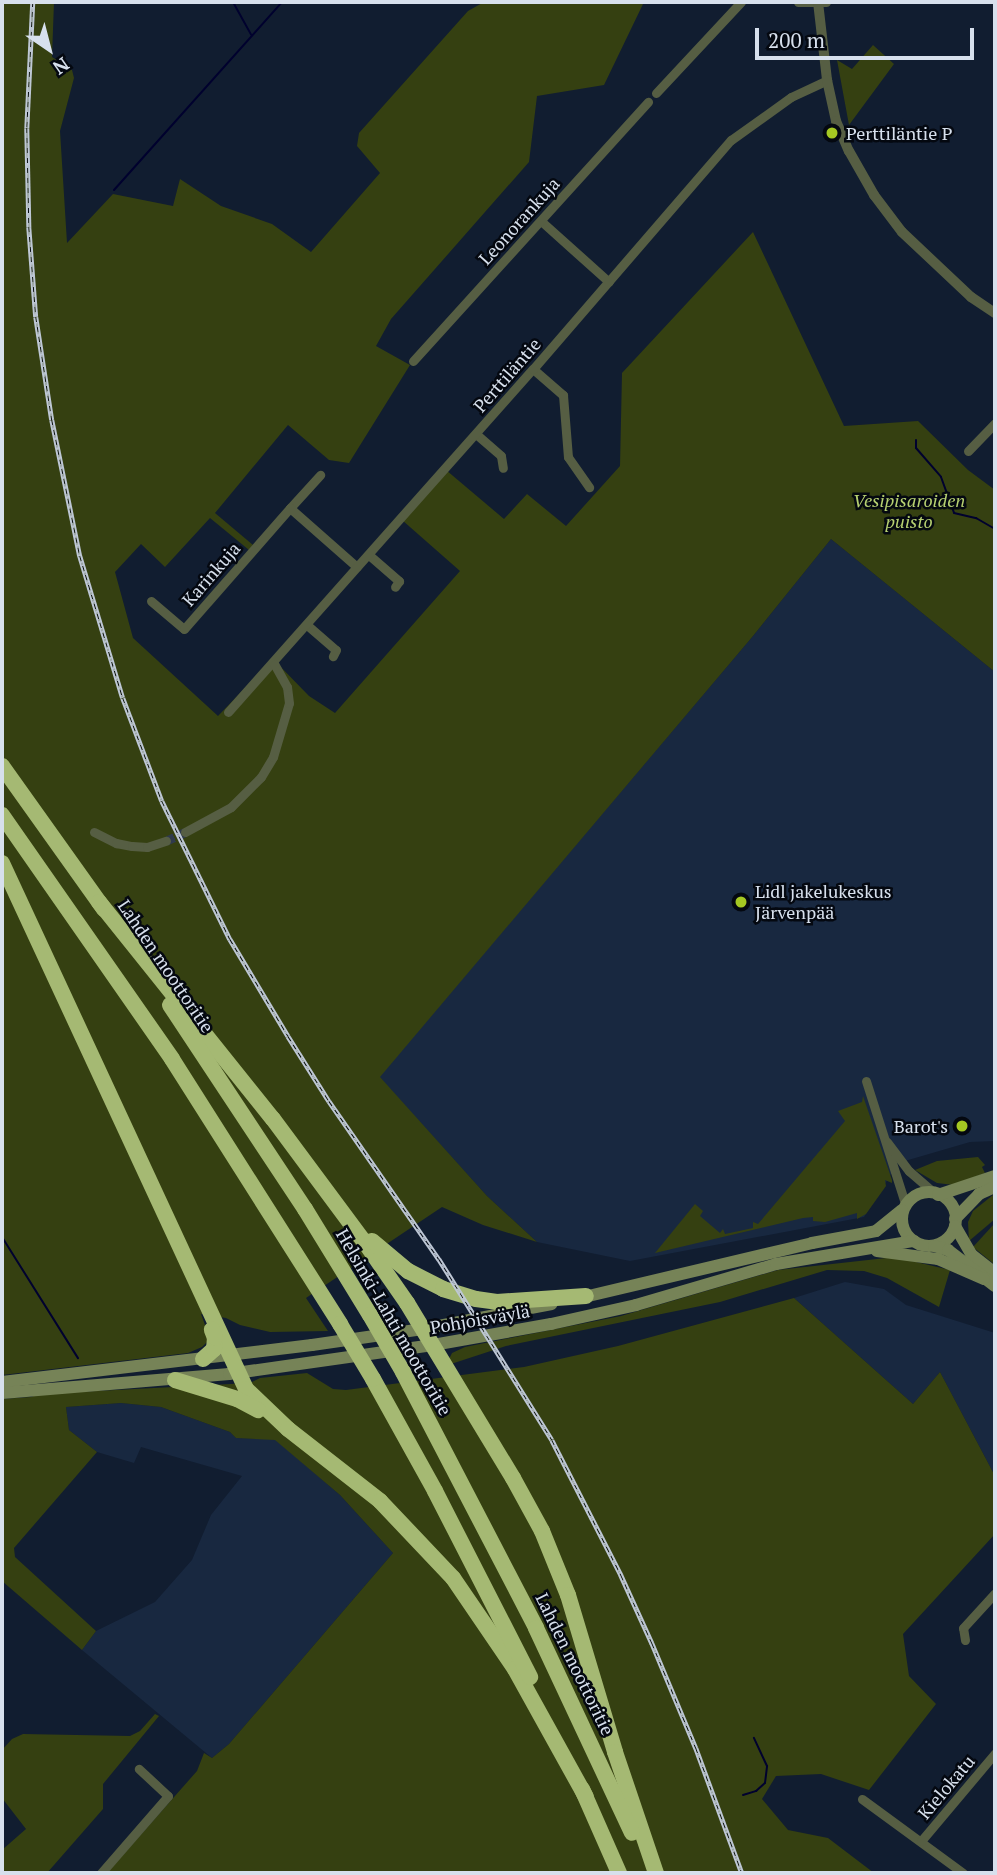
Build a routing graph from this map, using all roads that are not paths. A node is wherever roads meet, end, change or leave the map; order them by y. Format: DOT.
graph roads {
  1 [pos="741,2"];
  2 [pos="798,2"];
  3 [pos="820,2"];
  4 [pos="827,79"];
  5 [pos="656,93"];
  6 [pos="648,102"];
  7 [pos="541,221"];
  8 [pos="609,282"];
  9 [pos="995,313"];
  10 [pos="413,361"];
  11 [pos="533,369"];
  12 [pos="995,423"];
  13 [pos="476,434"];
  14 [pos="968,451"];
  15 [pos="503,468"];
  16 [pos="320,475"];
  17 [pos="589,486"];
  18 [pos="290,508"];
  19 [pos="369,555"];
  20 [pos="357,567"];
  21 [pos="395,587"];
  22 [pos="151,601"];
  23 [pos="307,625"];
  24 [pos="333,656"];
  25 [pos="274,664"];
  26 [pos="228,712"];
  27 [pos="2,766"];
  28 [pos="2,816"];
  29 [pos="94,832"];
  30 [pos="185,832"];
  31 [pos="166,841"];
  32 [pos="2,863"];
  33 [pos="99,902"];
  34 [pos="866,1081"];
  35 [pos="887,1142"];
  36 [pos="995,1176"];
  37 [pos="995,1187"];
  38 [pos="293,1192"];
  39 [pos="937,1194"];
  40 [pos="333,1198"];
  41 [pos="904,1207"];
  42 [pos="955,1223"];
  43 [pos="914,1241"];
  44 [pos="933,1246"];
  45 [pos="848,1250"];
  46 [pos="992,1279"];
  47 [pos="586,1296"];
  48 [pos="209,1314"];
  49 [pos="423,1329"];
  50 [pos="433,1345"];
  51 [pos="229,1356"];
  52 [pos="203,1359"];
  53 [pos="237,1373"];
  54 [pos="176,1380"];
  55 [pos="2,1382"];
  56 [pos="2,1393"];
  57 [pos="288,1429"];
  58 [pos="458,1474"];
  59 [pos="995,1593"];
  60 [pos="965,1640"];
  61 [pos="995,1753"];
  62 [pos="139,1769"];
  63 [pos="586,1797"];
  64 [pos="862,1799"];
  65 [pos="921,1841"];
  66 [pos="101,1873"];
  67 [pos="619,1873"];
  68 [pos="650,1873"];
  69 [pos="656,1873"];
  70 [pos="963,1873"];
  1 -- 5 [label="street"];
  2 -- 3 [label="street"];
  3 -- 4 [label="street"];
  4 -- 8 [label="street, Perttiläntie"];
  4 -- 9 [label="street"];
  6 -- 7 [label="street, Leonorankuja"];
  7 -- 8 [label="street"];
  7 -- 10 [label="street, Leonorankuja"];
  8 -- 11 [label="street, Perttiläntie"];
  11 -- 13 [label="street, Perttiläntie"];
  11 -- 17 [label="street"];
  12 -- 14 [label="street"];
  13 -- 15 [label="street"];
  13 -- 19 [label="street, Perttiläntie"];
  16 -- 18 [label="street, Karinkuja"];
  18 -- 20 [label="street"];
  18 -- 22 [label="street, Karinkuja"];
  19 -- 20 [label="street, Perttiläntie"];
  19 -- 21 [label="street"];
  20 -- 23 [label="street, Perttiläntie"];
  23 -- 24 [label="street"];
  23 -- 25 [label="street, Perttiläntie"];
  25 -- 26 [label="street, Perttiläntie"];
  25 -- 30 [label="street"];
  27 -- 33 [label="highway, Lahden moottoritie"];
  28 -- 63 [label="highway, bridge"];
  29 -- 31 [label="street"];
  32 -- 48 [label="highway"];
  33 -- 38 [label="highway, Lahden moottoritie"];
  33 -- 40 [label="highway"];
  34 -- 35 [label="street"];
  35 -- 39 [label="street"];
  35 -- 41 [label="street"];
  36 -- 39 [label="main road"];
  37 -- 42 [label="main road"];
  38 -- 58 [label="highway, Helsinki-Lahti moottoritie, bridge"];
  39 -- 41 [label="main road"];
  39 -- 42 [label="main road"];
  40 -- 47 [label="highway"];
  40 -- 49 [label="highway"];
  41 -- 43 [label="main road"];
  41 -- 47 [label="main road, Pohjoisväylä"];
  42 -- 44 [label="main road"];
  42 -- 46 [label="main road"];
  43 -- 44 [label="main road"];
  43 -- 45 [label="main road, Pohjoisväylä"];
  44 -- 46 [label="main road"];
  45 -- 46 [label="main road"];
  45 -- 50 [label="main road, Pohjoisväylä"];
  47 -- 49 [label="main road, Pohjoisväylä"];
  48 -- 51 [label="highway"];
  48 -- 52 [label="highway"];
  49 -- 50 [label="highway"];
  49 -- 51 [label="main road, Pohjoisväylä"];
  50 -- 53 [label="main road, Pohjoisväylä"];
  50 -- 69 [label="highway"];
  51 -- 52 [label="main road, Pohjoisväylä"];
  51 -- 53 [label="highway"];
  52 -- 55 [label="main road, Pohjoisväylä"];
  53 -- 54 [label="main road, Pohjoisväylä"];
  53 -- 57 [label="highway"];
  54 -- 56 [label="main road, Pohjoisväylä"];
  54 -- 57 [label="highway"];
  57 -- 63 [label="highway"];
  58 -- 68 [label="highway, Lahden moottoritie"];
  59 -- 60 [label="street"];
  61 -- 65 [label="street, Kielokatu"];
  62 -- 66 [label="street"];
  63 -- 67 [label="highway"];
  64 -- 65 [label="street"];
  65 -- 70 [label="street"];
}
